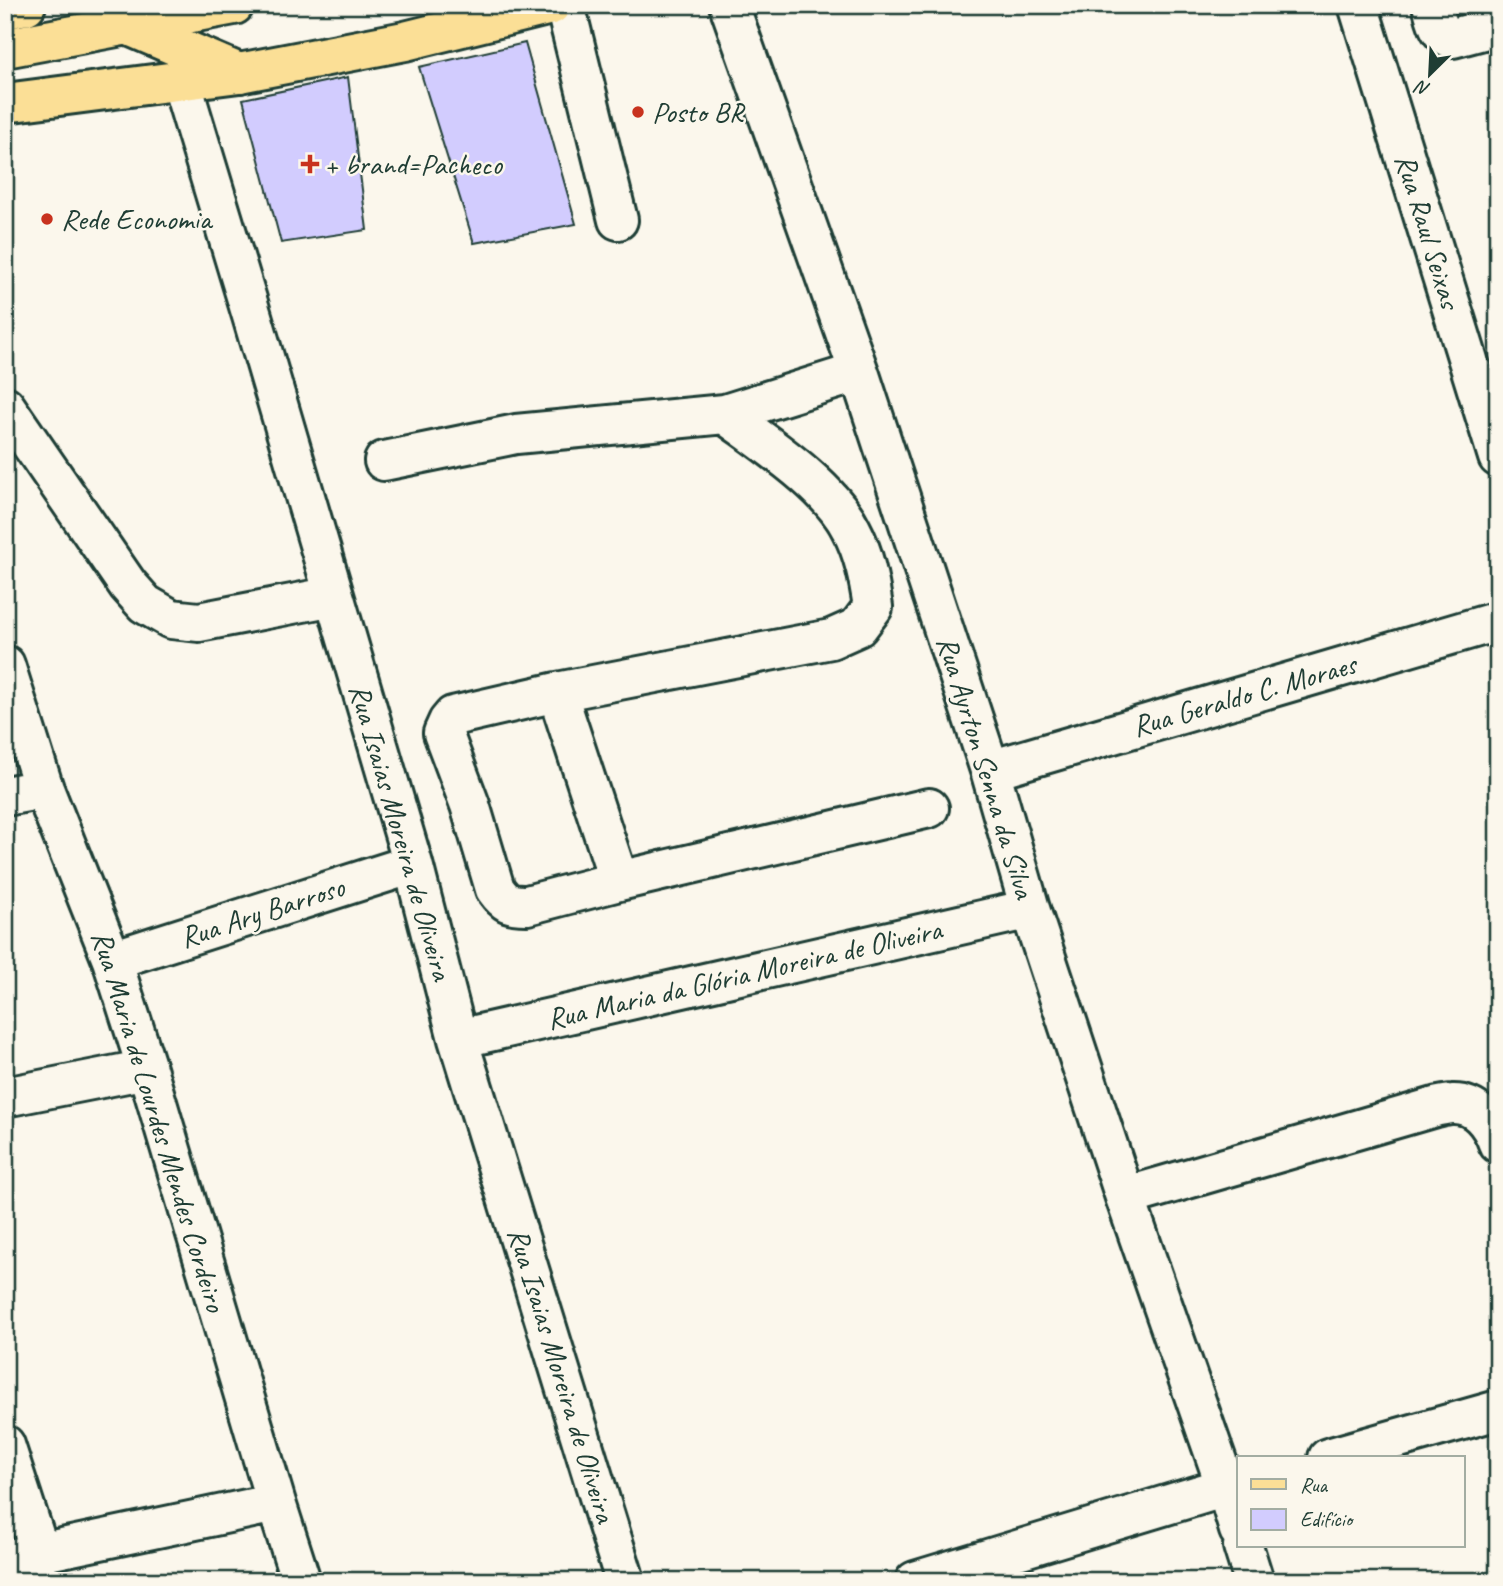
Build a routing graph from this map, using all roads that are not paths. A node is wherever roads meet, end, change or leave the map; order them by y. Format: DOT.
graph roads {
  1 [pos="26,5"];
  2 [pos="234,5"];
  3 [pos="551,5"];
  4 [pos="565,5"];
  5 [pos="729,5"];
  6 [pos="1358,5"];
  7 [pos="1432,5"];
  8 [pos="5,9"];
  9 [pos="127,25"];
  10 [pos="1498,26"];
  11 [pos="5,48"];
  12 [pos="239,74"];
  13 [pos="181,81"];
  14 [pos="5,103"];
  15 [pos="618,220"];
  16 [pos="859,372"];
  17 [pos="5,407"];
  18 [pos="725,414"];
  19 [pos="1498,457"];
  20 [pos="384,461"];
  21 [pos="334,596"];
  22 [pos="1498,621"];
  23 [pos="5,665"];
  24 [pos="557,692"];
  25 [pos="990,769"];
  26 [pos="44,789"];
  27 [pos="5,796"];
  28 [pos="929,808"];
  29 [pos="413,864"];
  30 [pos="619,881"];
  31 [pos="1030,909"];
  32 [pos="112,960"];
  33 [pos="458,1039"];
  34 [pos="147,1069"];
  35 [pos="5,1097"];
  36 [pos="1498,1143"];
  37 [pos="1125,1197"];
  38 [pos="1498,1410"];
  39 [pos="5,1445"];
  40 [pos="1335,1456"];
  41 [pos="1232,1485"];
  42 [pos="275,1503"];
  43 [pos="1237,1517"];
  44 [pos="1244,1548"];
  45 [pos="23,1556"];
  46 [pos="301,1581"];
  47 [pos="625,1581"];
  48 [pos="915,1581"];
  49 [pos="1254,1581"];
  1 -- 8 [label="main road"];
  2 -- 9 [label="main road"];
  3 -- 12 [label="main road"];
  4 -- 15 [label="street"];
  5 -- 16 [label="street, Rua Ayrton Senna da Silva"];
  6 -- 19 [label="street, Rua Raul Seixas"];
  7 -- 10 [label="street"];
  9 -- 11 [label="main road"];
  9 -- 12 [label="main road"];
  12 -- 13 [label="main road"];
  13 -- 14 [label="main road"];
  13 -- 21 [label="street, Rua Isaias Moreira de Oliveira"];
  16 -- 18 [label="street"];
  16 -- 25 [label="street, Rua Ayrton Senna da Silva"];
  17 -- 21 [label="street"];
  18 -- 20 [label="street"];
  18 -- 24 [label="street"];
  21 -- 29 [label="street, Rua Isaias Moreira de Oliveira"];
  22 -- 25 [label="street, Rua Geraldo C. Moraes"];
  23 -- 26 [label="street, Rua Maria de Lourdes Mendes Cordeiro"];
  24 -- 30 [label="street"];
  24 -- 30 [label="street"];
  25 -- 31 [label="street, Rua Ayrton Senna da Silva"];
  26 -- 27 [label="street"];
  26 -- 32 [label="street, Rua Maria de Lourdes Mendes Cordeiro"];
  28 -- 30 [label="street"];
  29 -- 32 [label="street, Rua Ary Barroso"];
  29 -- 33 [label="street, Rua Isaias Moreira de Oliveira"];
  31 -- 33 [label="street, Rua Maria da Glória Moreira de Oliveira"];
  31 -- 37 [label="street, Rua Ayrton Senna da Silva"];
  32 -- 34 [label="street, Rua Maria de Lourdes Mendes Cordeiro"];
  33 -- 47 [label="street, Rua Isaias Moreira de Oliveira"];
  34 -- 35 [label="street"];
  34 -- 42 [label="street, Rua Maria de Lourdes Mendes Cordeiro"];
  36 -- 37 [label="street"];
  37 -- 41 [label="street, Rua Ayrton Senna da Silva"];
  38 -- 40 [label="street"];
  39 -- 45 [label="street"];
  41 -- 43 [label="street, Rua Ayrton Senna da Silva"];
  41 -- 48 [label="street"];
  42 -- 45 [label="street"];
  42 -- 46 [label="street, Rua Maria de Lourdes Mendes Cordeiro"];
  44 -- 49 [label="street"];
}
